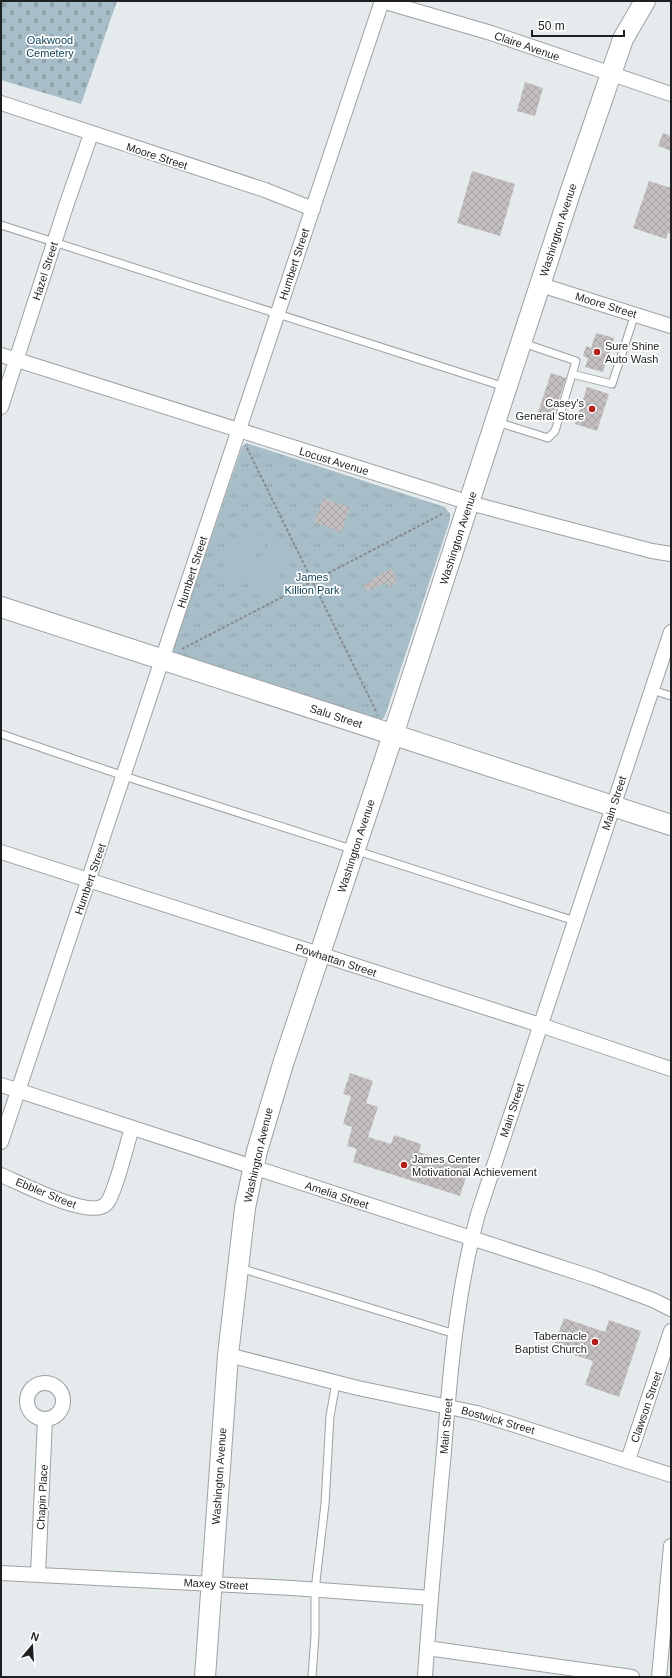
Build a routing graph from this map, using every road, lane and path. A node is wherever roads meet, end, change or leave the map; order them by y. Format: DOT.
graph roads {
  1 [pos="382,1"];
  2 [pos="627,1"];
  3 [pos="645,1"];
  4 [pos="623,39"];
  5 [pos="612,75"];
  6 [pos="671,94"];
  7 [pos="1,103"];
  8 [pos="91,134"];
  9 [pos="313,209"];
  10 [pos="1,225"];
  11 [pos="54,242"];
  12 [pos="541,285"];
  13 [pos="278,314"];
  14 [pos="635,314"];
  15 [pos="671,326"];
  16 [pos="522,343"];
  17 [pos="1,355"];
  18 [pos="17,360"];
  19 [pos="572,374"];
  20 [pos="508,388"];
  21 [pos="1,407"];
  22 [pos="496,422"];
  23 [pos="239,431"];
  24 [pos="247,448"];
  25 [pos="470,503"];
  26 [pos="444,513"];
  27 [pos="671,554"];
  28 [pos="313,582"];
  29 [pos="1,607"];
  30 [pos="671,632"];
  31 [pos="180,650"];
  32 [pos="163,660"];
  33 [pos="652,690"];
  34 [pos="671,696"];
  35 [pos="378,715"];
  36 [pos="1,734"];
  37 [pos="393,735"];
  38 [pos="124,776"];
  39 [pos="613,806"];
  40 [pos="671,825"];
  41 [pos="355,850"];
  42 [pos="1,852"];
  43 [pos="89,881"];
  44 [pos="575,921"];
  45 [pos="320,955"];
  46 [pos="540,1025"];
  47 [pos="671,1069"];
  48 [pos="1,1085"];
  49 [pos="18,1091"];
  50 [pos="132,1128"];
  51 [pos="1,1142"];
  52 [pos="253,1168"];
  53 [pos="1,1175"];
  54 [pos="471,1238"];
  55 [pos="238,1267"];
  56 [pos="671,1309"];
  57 [pos="671,1331"];
  58 [pos="455,1334"];
  59 [pos="228,1355"];
  60 [pos="336,1383"];
  61 [pos="447,1406"];
  62 [pos="46,1419"];
  63 [pos="628,1460"];
  64 [pos="671,1475"];
  65 [pos="671,1546"];
  66 [pos="1,1573"];
  67 [pos="38,1575"];
  68 [pos="211,1583"];
  69 [pos="315,1590"];
  70 [pos="431,1598"];
  71 [pos="427,1648"];
  72 [pos="205,1677"];
  73 [pos="312,1677"];
  74 [pos="425,1677"];
  75 [pos="632,1677"];
  76 [pos="659,1677"];
  1 -- 5 [label="street, Claire Avenue"];
  1 -- 9 [label="street, Humbert Street"];
  2 -- 4 [label="main road, Washington Avenue"];
  3 -- 4 [label="main road, Washington Avenue"];
  4 -- 5 [label="main road, Washington Avenue"];
  5 -- 6 [label="street, Claire Avenue"];
  5 -- 12 [label="main road, Washington Avenue"];
  7 -- 8 [label="street, Moore Street"];
  8 -- 9 [label="street, Moore Street"];
  8 -- 11 [label="street, Hazel Street"];
  9 -- 13 [label="street, Humbert Street"];
  10 -- 11 [label="lane"];
  11 -- 13 [label="lane"];
  11 -- 18 [label="street, Hazel Street"];
  12 -- 14 [label="street, Moore Street"];
  12 -- 16 [label="main road, Washington Avenue"];
  13 -- 20 [label="lane"];
  13 -- 23 [label="street, Humbert Street"];
  14 -- 15 [label="street, Moore Street"];
  14 -- 19 [label="lane"];
  16 -- 19 [label="lane"];
  16 -- 20 [label="main road, Washington Avenue"];
  17 -- 18 [label="street, Locust Avenue"];
  18 -- 21 [label="street, Hazel Street"];
  18 -- 23 [label="street, Locust Avenue"];
  19 -- 22 [label="lane"];
  20 -- 22 [label="main road, Washington Avenue"];
  22 -- 25 [label="main road, Washington Avenue"];
  23 -- 25 [label="street, Locust Avenue"];
  23 -- 32 [label="street, Humbert Street"];
  24 -- 28 [label="path"];
  25 -- 27 [label="street, Locust Avenue"];
  25 -- 37 [label="main road, Washington Avenue"];
  26 -- 28 [label="path"];
  28 -- 31 [label="path"];
  28 -- 35 [label="path"];
  29 -- 32 [label="main road, Salu Street"];
  30 -- 33 [label="street, Main Street"];
  32 -- 37 [label="main road, Salu Street"];
  32 -- 38 [label="street, Humbert Street"];
  33 -- 34 [label="lane"];
  33 -- 39 [label="street, Main Street"];
  36 -- 38 [label="lane"];
  37 -- 39 [label="main road, Salu Street"];
  37 -- 41 [label="main road, Washington Avenue"];
  38 -- 41 [label="lane"];
  38 -- 43 [label="street, Humbert Street"];
  39 -- 40 [label="main road, Salu Street"];
  39 -- 44 [label="street, Main Street"];
  41 -- 44 [label="lane"];
  41 -- 45 [label="main road, Washington Avenue"];
  42 -- 43 [label="street, Powhattan Street"];
  43 -- 45 [label="street, Powhattan Street"];
  43 -- 49 [label="street, Humbert Street"];
  44 -- 46 [label="street, Main Street"];
  45 -- 46 [label="street, Powhattan Street"];
  45 -- 52 [label="main road, Washington Avenue"];
  46 -- 47 [label="street, Powhattan Street"];
  46 -- 54 [label="street, Main Street"];
  48 -- 49 [label="street, Amelia Street"];
  49 -- 50 [label="street, Amelia Street"];
  49 -- 51 [label="street, Humbert Street"];
  50 -- 52 [label="street, Amelia Street"];
  50 -- 53 [label="street, Ebbler Street"];
  52 -- 54 [label="street, Amelia Street"];
  52 -- 55 [label="main road, Washington Avenue"];
  54 -- 56 [label="street, Amelia Street"];
  54 -- 58 [label="street, Main Street"];
  55 -- 58 [label="lane"];
  55 -- 59 [label="main road, Washington Avenue"];
  57 -- 63 [label="street, Clawson Street"];
  58 -- 61 [label="street, Main Street"];
  59 -- 60 [label="street, Bostwick Street"];
  59 -- 68 [label="main road, Washington Avenue"];
  60 -- 61 [label="street, Bostwick Street"];
  60 -- 69 [label="lane"];
  61 -- 63 [label="street, Bostwick Street"];
  61 -- 70 [label="street, Main Street"];
  62 -- 67 [label="street, Chapin Place"];
  63 -- 64 [label="street, Bostwick Street"];
  65 -- 76 [label="street"];
  66 -- 67 [label="street, Maxey Street"];
  67 -- 68 [label="street, Maxey Street"];
  68 -- 69 [label="street, Maxey Street"];
  68 -- 72 [label="main road, Washington Avenue"];
  69 -- 70 [label="street, Maxey Street"];
  69 -- 73 [label="lane"];
  70 -- 71 [label="street, Main Street"];
  71 -- 74 [label="street, Main Street"];
  71 -- 75 [label="street"];
}
